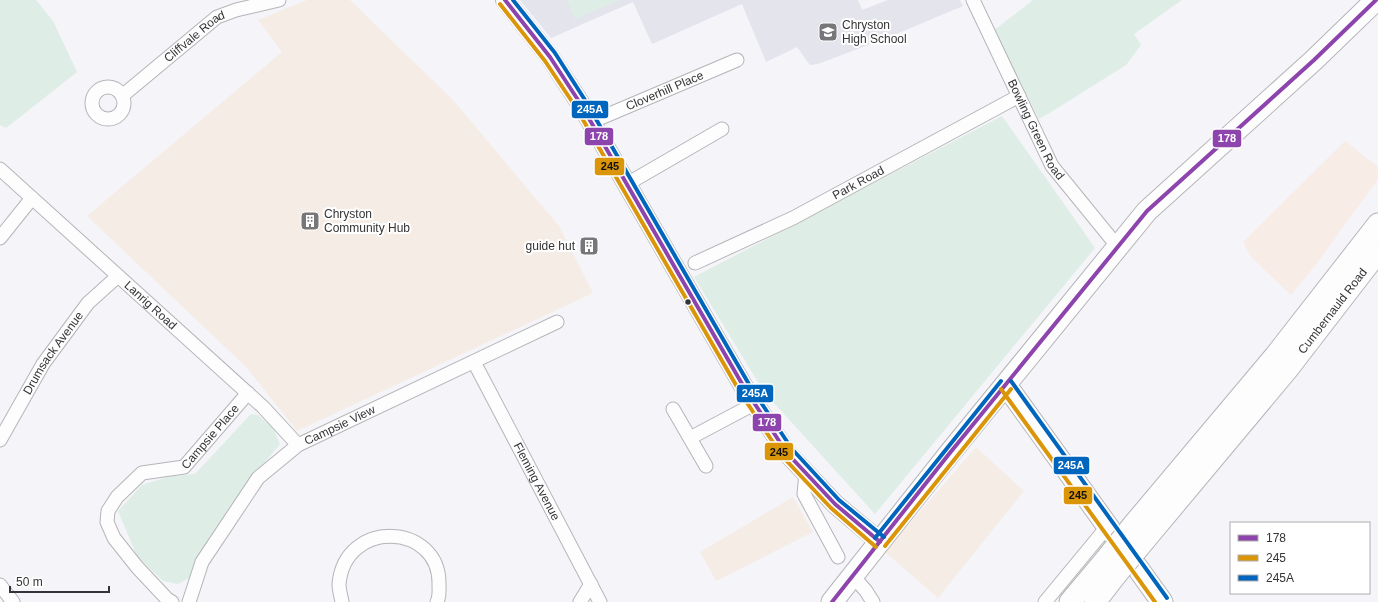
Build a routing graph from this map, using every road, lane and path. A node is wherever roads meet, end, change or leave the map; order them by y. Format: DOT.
graph roads {
  1 [pos="279,0"];
  2 [pos="505,0"];
  3 [pos="973,0"];
  4 [pos="1376,0"];
  5 [pos="737,60"];
  6 [pos="122,96"];
  7 [pos="1019,96"];
  8 [pos="591,122"];
  9 [pos="722,129"];
  10 [pos="0,169"];
  11 [pos="627,184"];
  12 [pos="32,198"];
  13 [pos="1378,224"];
  14 [pos="0,238"];
  15 [pos="1118,247"];
  16 [pos="1378,252"];
  17 [pos="695,263"];
  18 [pos="118,276"];
  19 [pos="557,322"];
  20 [pos="474,362"];
  21 [pos="1006,385"];
  22 [pos="248,393"];
  23 [pos="754,404"];
  24 [pos="673,410"];
  25 [pos="690,438"];
  26 [pos="0,440"];
  27 [pos="298,445"];
  28 [pos="706,466"];
  29 [pos="806,474"];
  30 [pos="1107,527"];
  31 [pos="1139,533"];
  32 [pos="880,542"];
  33 [pos="838,558"];
  34 [pos="1111,567"];
  35 [pos="854,576"];
  36 [pos="591,584"];
  37 [pos="0,585"];
  38 [pos="13,602"];
  39 [pos="172,602"];
  40 [pos="189,602"];
  41 [pos="342,602"];
  42 [pos="437,602"];
  43 [pos="580,602"];
  44 [pos="600,602"];
  45 [pos="832,602"];
  46 [pos="873,602"];
  47 [pos="1045,602"];
  48 [pos="1070,602"];
  49 [pos="1095,602"];
  50 [pos="1162,602"];
  1 -- 6 [label="street, Cliffvale Road"];
  2 -- 8 [label="main road"];
  3 -- 7 [label="street, Bowling Green Road"];
  4 -- 15 [label="main road"];
  5 -- 8 [label="street, Cloverhill Place"];
  7 -- 15 [label="street, Bowling Green Road"];
  7 -- 17 [label="street, Park Road"];
  8 -- 11 [label="main road"];
  9 -- 11 [label="street"];
  10 -- 12 [label="street, Lanrig Road"];
  11 -- 23 [label="main road"];
  12 -- 14 [label="street"];
  12 -- 18 [label="street, Lanrig Road"];
  13 -- 31 [label="main road"];
  15 -- 21 [label="main road"];
  16 -- 31 [label="main road, Cumbernauld Road"];
  18 -- 22 [label="street, Lanrig Road"];
  18 -- 26 [label="street, Drumsack Avenue"];
  19 -- 20 [label="street, Campsie View"];
  20 -- 27 [label="street, Campsie View"];
  20 -- 36 [label="street, Fleming Avenue"];
  21 -- 30 [label="main road"];
  21 -- 32 [label="main road"];
  22 -- 27 [label="street, Lanrig Road"];
  22 -- 39 [label="street, Campsie Place"];
  23 -- 25 [label="street"];
  23 -- 29 [label="main road"];
  24 -- 25 [label="street"];
  25 -- 28 [label="street"];
  27 -- 40 [label="street, Campsie View"];
  29 -- 32 [label="main road"];
  29 -- 33 [label="street"];
  30 -- 47 [label="street"];
  30 -- 50 [label="main road"];
  31 -- 34 [label="main road, bridge"];
  32 -- 35 [label="main road"];
  34 -- 48 [label="main road"];
  34 -- 49 [label="main road"];
  35 -- 45 [label="main road"];
  35 -- 46 [label="street"];
  36 -- 43 [label="street"];
  36 -- 44 [label="street, Fleming Avenue"];
  37 -- 38 [label="street"];
  41 -- 42 [label="street"];
}
